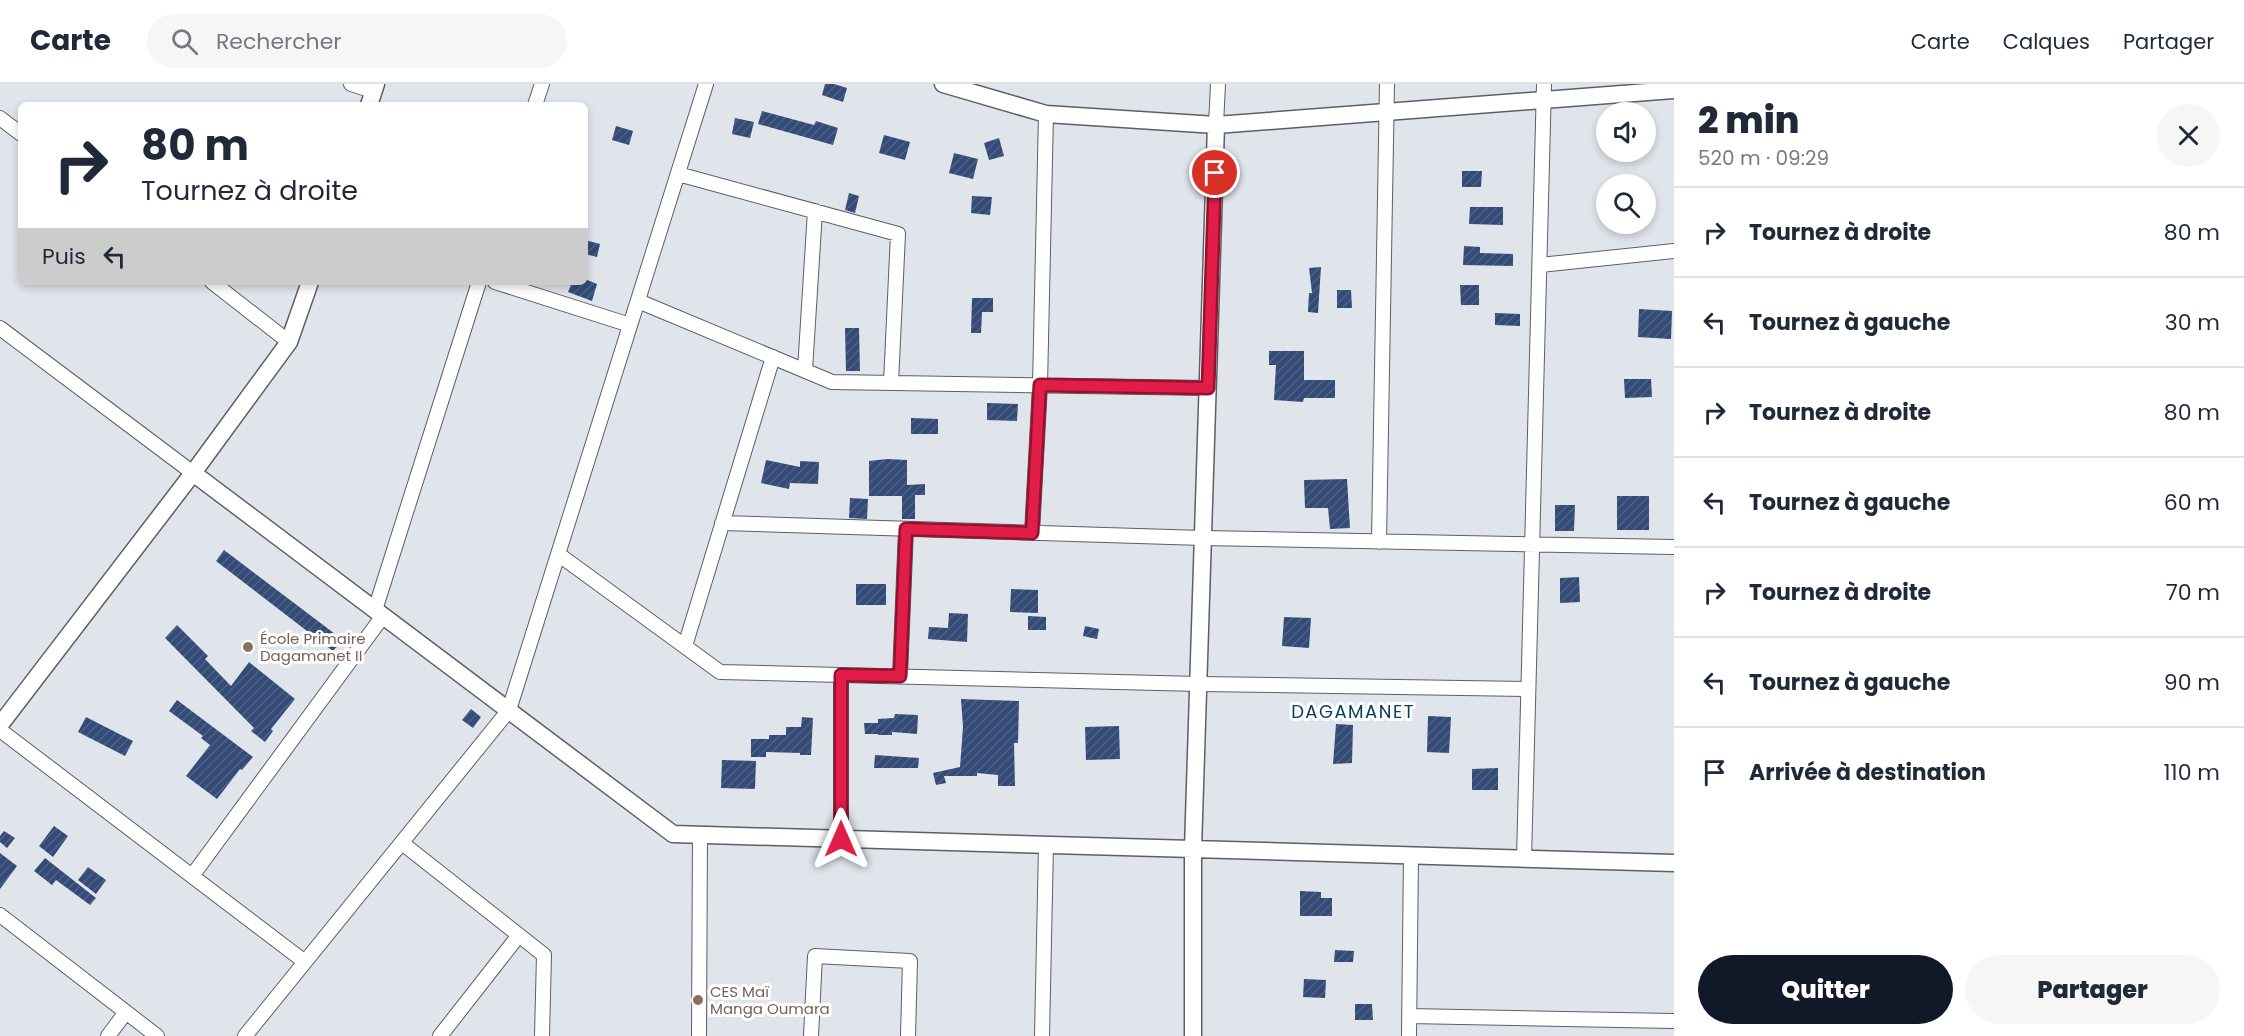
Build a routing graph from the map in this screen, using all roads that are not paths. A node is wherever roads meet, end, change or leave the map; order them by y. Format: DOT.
graph roads {
  1 [pos="351,84"];
  2 [pos="542,84"];
  3 [pos="706,84"];
  4 [pos="943,84"];
  5 [pos="1218,84"];
  6 [pos="1387,84"];
  7 [pos="1674,90"];
  8 [pos="1544,92"];
  9 [pos="373,93"];
  10 [pos="536,102"];
  11 [pos="1386,112"];
  12 [pos="1046,114"];
  13 [pos="0,118"];
  14 [pos="1216,125"];
  15 [pos="18,132"];
  16 [pos="678,174"];
  17 [pos="815,211"];
  18 [pos="1674,251"];
  19 [pos="1540,265"];
  20 [pos="216,285"];
  21 [pos="309,285"];
  22 [pos="478,285"];
  23 [pos="504,285"];
  24 [pos="638,301"];
  25 [pos="630,325"];
  26 [pos="0,328"];
  27 [pos="289,342"];
  28 [pos="773,357"];
  29 [pos="804,370"];
  30 [pos="891,383"];
  31 [pos="1040,385"];
  32 [pos="1208,388"];
  33 [pos="193,472"];
  34 [pos="722,522"];
  35 [pos="906,529"];
  36 [pos="1032,533"];
  37 [pos="1203,538"];
  38 [pos="1379,542"];
  39 [pos="1532,545"];
  40 [pos="1674,547"];
  41 [pos="558,554"];
  42 [pos="379,613"];
  43 [pos="685,646"];
  44 [pos="841,675"];
  45 [pos="900,676"];
  46 [pos="1199,684"];
  47 [pos="1528,689"];
  48 [pos="509,711"];
  49 [pos="0,725"];
  50 [pos="0,730"];
  51 [pos="700,834"];
  52 [pos="841,839"];
  53 [pos="402,843"];
  54 [pos="1046,845"];
  55 [pos="1193,849"];
  56 [pos="1411,855"];
  57 [pos="1524,859"];
  58 [pos="1674,863"];
  59 [pos="192,876"];
  60 [pos="0,915"];
  61 [pos="519,935"];
  62 [pos="305,962"];
  63 [pos="126,1012"];
  64 [pos="1409,1016"];
  65 [pos="1674,1021"];
  66 [pos="108,1036"];
  67 [pos="157,1036"];
  68 [pos="246,1036"];
  69 [pos="440,1036"];
  70 [pos="542,1036"];
  71 [pos="699,1036"];
  72 [pos="811,1036"];
  73 [pos="908,1036"];
  74 [pos="1041,1036"];
  75 [pos="1193,1036"];
  76 [pos="1409,1036"];
  1 -- 9 [label="street"];
  2 -- 10 [label="street"];
  3 -- 16 [label="street"];
  4 -- 12 [label="street"];
  5 -- 14 [label="street"];
  6 -- 11 [label="street"];
  7 -- 8 [label="street"];
  8 -- 11 [label="street"];
  8 -- 19 [label="street"];
  11 -- 14 [label="street"];
  11 -- 38 [label="street"];
  12 -- 14 [label="street"];
  12 -- 31 [label="street"];
  13 -- 15 [label="street"];
  14 -- 32 [label="street"];
  16 -- 17 [label="street"];
  16 -- 24 [label="street"];
  17 -- 29 [label="street"];
  17 -- 30 [label="street"];
  18 -- 19 [label="street"];
  19 -- 39 [label="street"];
  20 -- 27 [label="street"];
  21 -- 27 [label="street"];
  22 -- 42 [label="street"];
  23 -- 25 [label="street"];
  24 -- 25 [label="street"];
  24 -- 28 [label="street"];
  25 -- 41 [label="street"];
  26 -- 33 [label="street"];
  27 -- 33 [label="street"];
  28 -- 29 [label="street"];
  28 -- 34 [label="street"];
  29 -- 30 [label="street"];
  30 -- 31 [label="street"];
  31 -- 32 [label="street"];
  31 -- 36 [label="street"];
  32 -- 37 [label="street"];
  33 -- 42 [label="street"];
  33 -- 49 [label="street"];
  34 -- 35 [label="street"];
  34 -- 43 [label="street"];
  35 -- 36 [label="street"];
  35 -- 45 [label="street"];
  36 -- 37 [label="street"];
  37 -- 38 [label="street"];
  37 -- 46 [label="street"];
  38 -- 39 [label="street"];
  39 -- 40 [label="street"];
  39 -- 47 [label="street"];
  41 -- 43 [label="street"];
  41 -- 48 [label="street"];
  42 -- 48 [label="street"];
  42 -- 59 [label="street"];
  43 -- 44 [label="street"];
  44 -- 45 [label="street"];
  44 -- 52 [label="street"];
  45 -- 46 [label="street"];
  46 -- 47 [label="street"];
  46 -- 55 [label="street"];
  47 -- 57 [label="street"];
  48 -- 51 [label="street"];
  48 -- 53 [label="street"];
  50 -- 59 [label="street"];
  51 -- 52 [label="street"];
  51 -- 71 [label="street"];
  52 -- 54 [label="street"];
  53 -- 61 [label="street"];
  53 -- 62 [label="street"];
  54 -- 55 [label="street"];
  54 -- 74 [label="street"];
  55 -- 56 [label="street"];
  55 -- 75 [label="street"];
  56 -- 57 [label="street"];
  56 -- 64 [label="street"];
  57 -- 58 [label="street"];
  59 -- 62 [label="street"];
  60 -- 63 [label="street"];
  61 -- 69 [label="street"];
  61 -- 70 [label="street"];
  62 -- 68 [label="street"];
  63 -- 66 [label="street"];
  63 -- 67 [label="street"];
  64 -- 65 [label="street"];
  64 -- 76 [label="street"];
  72 -- 73 [label="street"];
}
